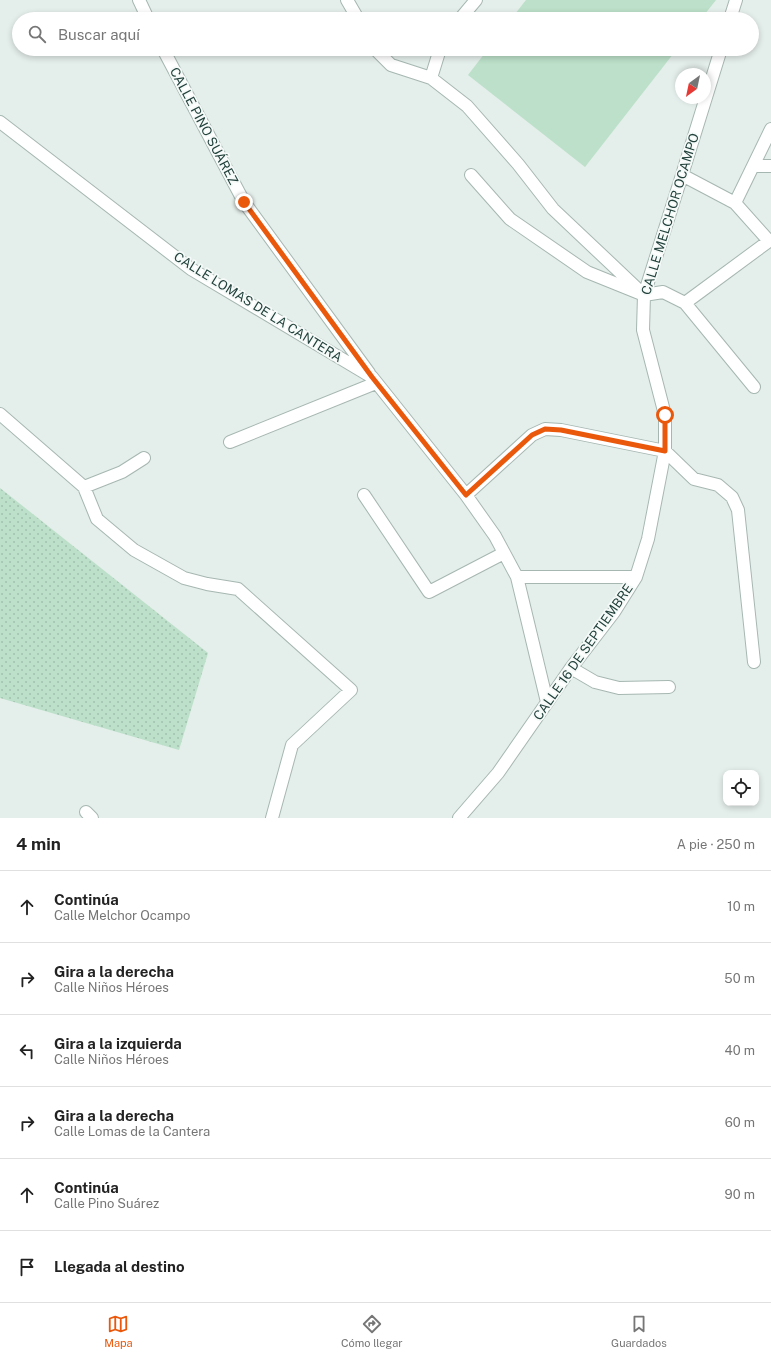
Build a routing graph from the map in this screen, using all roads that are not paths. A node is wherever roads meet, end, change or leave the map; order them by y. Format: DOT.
graph roads {
  1 [pos="139,0"];
  2 [pos="347,0"];
  3 [pos="476,0"];
  4 [pos="736,0"];
  5 [pos="145,12"];
  6 [pos="354,12"];
  7 [pos="466,12"];
  8 [pos="732,12"];
  9 [pos="167,56"];
  10 [pos="382,56"];
  11 [pos="438,56"];
  12 [pos="719,56"];
  13 [pos="431,78"];
  14 [pos="0,122"];
  15 [pos="771,129"];
  16 [pos="753,166"];
  17 [pos="771,166"];
  18 [pos="471,175"];
  19 [pos="682,175"];
  20 [pos="735,203"];
  21 [pos="644,295"];
  22 [pos="685,302"];
  23 [pos="374,380"];
  24 [pos="754,387"];
  25 [pos="0,414"];
  26 [pos="230,442"];
  27 [pos="665,451"];
  28 [pos="144,458"];
  29 [pos="84,487"];
  30 [pos="364,495"];
  31 [pos="466,495"];
  32 [pos="504,553"];
  33 [pos="517,577"];
  34 [pos="636,577"];
  35 [pos="754,662"];
  36 [pos="571,668"];
  37 [pos="669,687"];
  38 [pos="547,702"];
  39 [pos="272,818"];
  40 [pos="459,818"];
  1 -- 5 [label="street"];
  2 -- 6 [label="street"];
  3 -- 7 [label="street"];
  4 -- 8 [label="street"];
  9 -- 23 [label="street, CALLE PINO SUÁREZ"];
  10 -- 13 [label="street"];
  11 -- 13 [label="street"];
  12 -- 19 [label="street, CALLE MELCHOR OCAMPO"];
  13 -- 21 [label="street"];
  14 -- 23 [label="street, CALLE LOMAS DE LA CANTERA"];
  15 -- 16 [label="street"];
  16 -- 17 [label="street"];
  16 -- 20 [label="street"];
  18 -- 21 [label="street"];
  19 -- 20 [label="street"];
  19 -- 21 [label="street, CALLE MELCHOR OCAMPO"];
  20 -- 22 [label="street"];
  21 -- 22 [label="street"];
  21 -- 27 [label="street, CALLE MELCHOR OCAMPO"];
  22 -- 24 [label="street"];
  23 -- 26 [label="street"];
  23 -- 31 [label="street, CALLE LOMAS DE LA CANTERA"];
  25 -- 29 [label="street"];
  27 -- 31 [label="street"];
  27 -- 34 [label="street, CALLE 16 DE SEPTIEMBRE"];
  27 -- 35 [label="street"];
  28 -- 29 [label="street"];
  29 -- 39 [label="street"];
  30 -- 32 [label="street"];
  31 -- 32 [label="street, CALLE LOMAS DE LA CANTERA"];
  32 -- 33 [label="street, CALLE LOMAS DE LA CANTERA"];
  33 -- 34 [label="street"];
  33 -- 38 [label="street, CALLE LOMAS DE LA CANTERA"];
  34 -- 36 [label="street, CALLE 16 DE SEPTIEMBRE"];
  36 -- 37 [label="street"];
  36 -- 38 [label="street, CALLE 16 DE SEPTIEMBRE"];
  38 -- 40 [label="street, CALLE 16 DE SEPTIEMBRE"];
}
